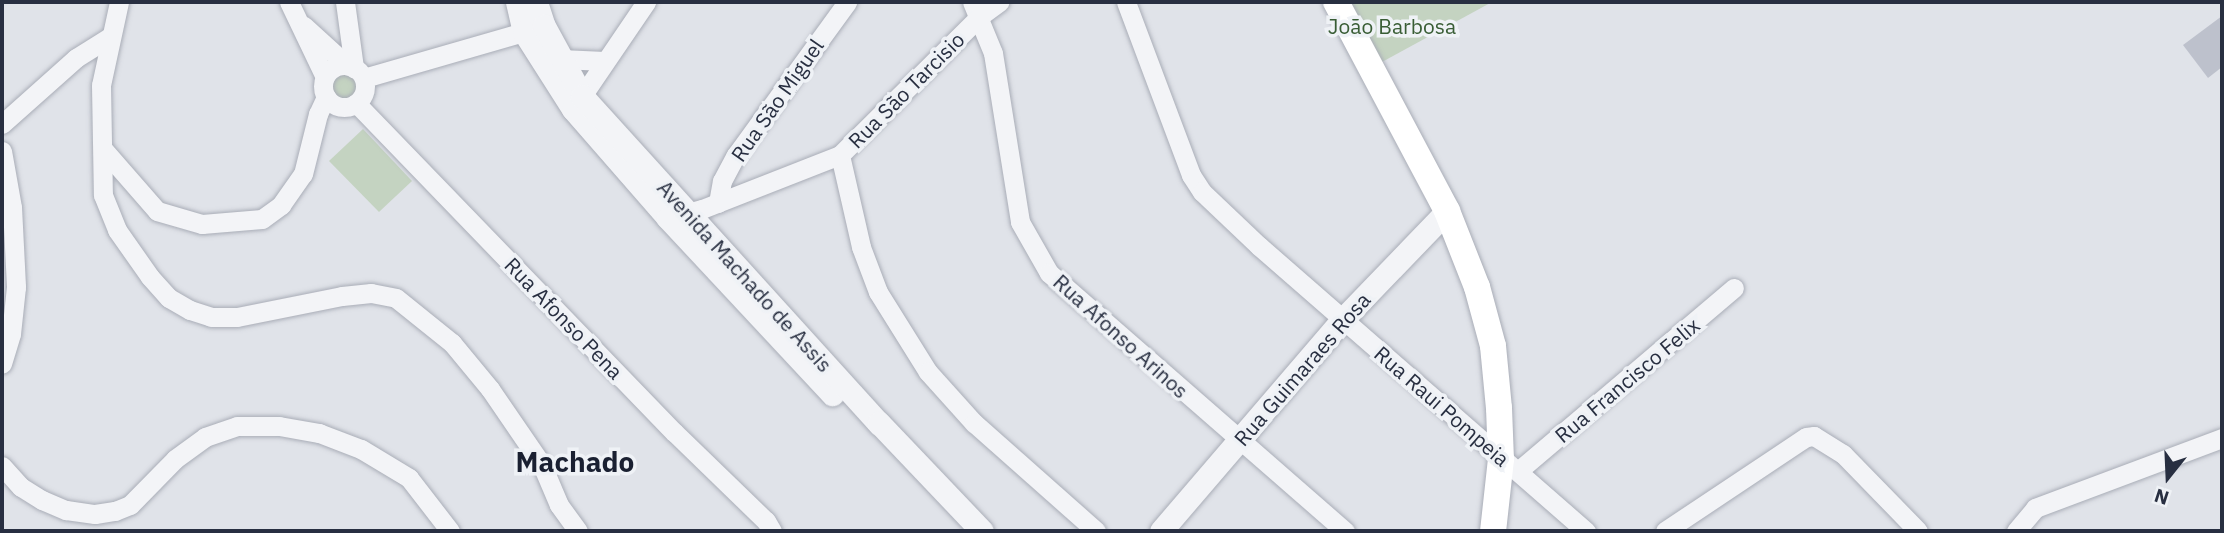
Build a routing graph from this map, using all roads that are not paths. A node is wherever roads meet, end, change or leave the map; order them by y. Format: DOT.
graph roads {
  1 [pos="289,2"];
  2 [pos="345,2"];
  3 [pos="517,2"];
  4 [pos="536,2"];
  5 [pos="646,2"];
  6 [pos="847,2"];
  7 [pos="999,2"];
  8 [pos="1126,2"];
  9 [pos="1336,2"];
  10 [pos="122,6"];
  11 [pos="976,9"];
  12 [pos="299,20"];
  13 [pos="534,29"];
  14 [pos="110,37"];
  15 [pos="560,58"];
  16 [pos="605,61"];
  17 [pos="355,71"];
  18 [pos="336,96"];
  19 [pos="577,103"];
  20 [pos="2,124"];
  21 [pos="103,149"];
  22 [pos="2,151"];
  23 [pos="840,155"];
  24 [pos="123,175"];
  25 [pos="103,189"];
  26 [pos="718,203"];
  27 [pos="1447,211"];
  28 [pos="678,215"];
  29 [pos="1734,288"];
  30 [pos="9,291"];
  31 [pos="1343,319"];
  32 [pos="2,363"];
  33 [pos="2222,438"];
  34 [pos="1240,440"];
  35 [pos="1510,465"];
  36 [pos="2,467"];
  37 [pos="2019,530"];
  38 [pos="450,531"];
  39 [pos="578,531"];
  40 [pos="772,531"];
  41 [pos="961,531"];
  42 [pos="982,531"];
  43 [pos="1096,531"];
  44 [pos="1161,531"];
  45 [pos="1345,531"];
  46 [pos="1493,531"];
  47 [pos="1586,531"];
  48 [pos="1664,531"];
  49 [pos="1918,531"];
  1 -- 12 [label="street"];
  2 -- 17 [label="street"];
  3 -- 13 [label="street, Avenida Machado de Assis"];
  4 -- 13 [label="street, Avenida Machado de Assis"];
  5 -- 16 [label="street"];
  6 -- 26 [label="street, Rua São Miguel"];
  7 -- 11 [label="street, Rua São Tarcisio"];
  8 -- 31 [label="street, Rua Raui Pompeia"];
  9 -- 27 [label="main road"];
  10 -- 14 [label="street"];
  11 -- 23 [label="street, Rua São Tarcisio"];
  11 -- 34 [label="street, Rua Afonso Arinos"];
  12 -- 17 [label="street"];
  12 -- 18 [label="street, Rua Afonso Pena"];
  13 -- 15 [label="street, Avenida Machado de Assis"];
  13 -- 17 [label="street"];
  13 -- 19 [label="street, Avenida Machado de Assis"];
  14 -- 20 [label="street"];
  14 -- 21 [label="street"];
  15 -- 16 [label="street"];
  15 -- 19 [label="street, Avenida Machado de Assis"];
  16 -- 19 [label="street"];
  17 -- 18 [label="street"];
  17 -- 18 [label="street"];
  18 -- 24 [label="street"];
  18 -- 40 [label="street, Rua Afonso Pena"];
  19 -- 28 [label="street, Avenida Machado de Assis"];
  21 -- 24 [label="street"];
  21 -- 25 [label="street"];
  22 -- 30 [label="street"];
  23 -- 26 [label="street, Rua São Tarcisio"];
  23 -- 43 [label="street"];
  24 -- 25 [label="street"];
  25 -- 39 [label="street"];
  26 -- 28 [label="street, Rua São Tarcisio"];
  27 -- 31 [label="street, Rua Guimaraes Rosa"];
  27 -- 35 [label="main road"];
  28 -- 41 [label="street, Avenida Machado de Assis"];
  28 -- 42 [label="street, Avenida Machado de Assis"];
  29 -- 35 [label="street, Rua Francisco Felix"];
  30 -- 32 [label="street"];
  31 -- 34 [label="street, Rua Guimaraes Rosa"];
  31 -- 35 [label="street, Rua Raui Pompeia"];
  33 -- 37 [label="street"];
  34 -- 44 [label="street, Rua Guimaraes Rosa"];
  34 -- 45 [label="street, Rua Afonso Arinos"];
  35 -- 46 [label="main road"];
  35 -- 47 [label="street, Rua Raui Pompeia"];
  36 -- 38 [label="street"];
  48 -- 49 [label="street"];
}
